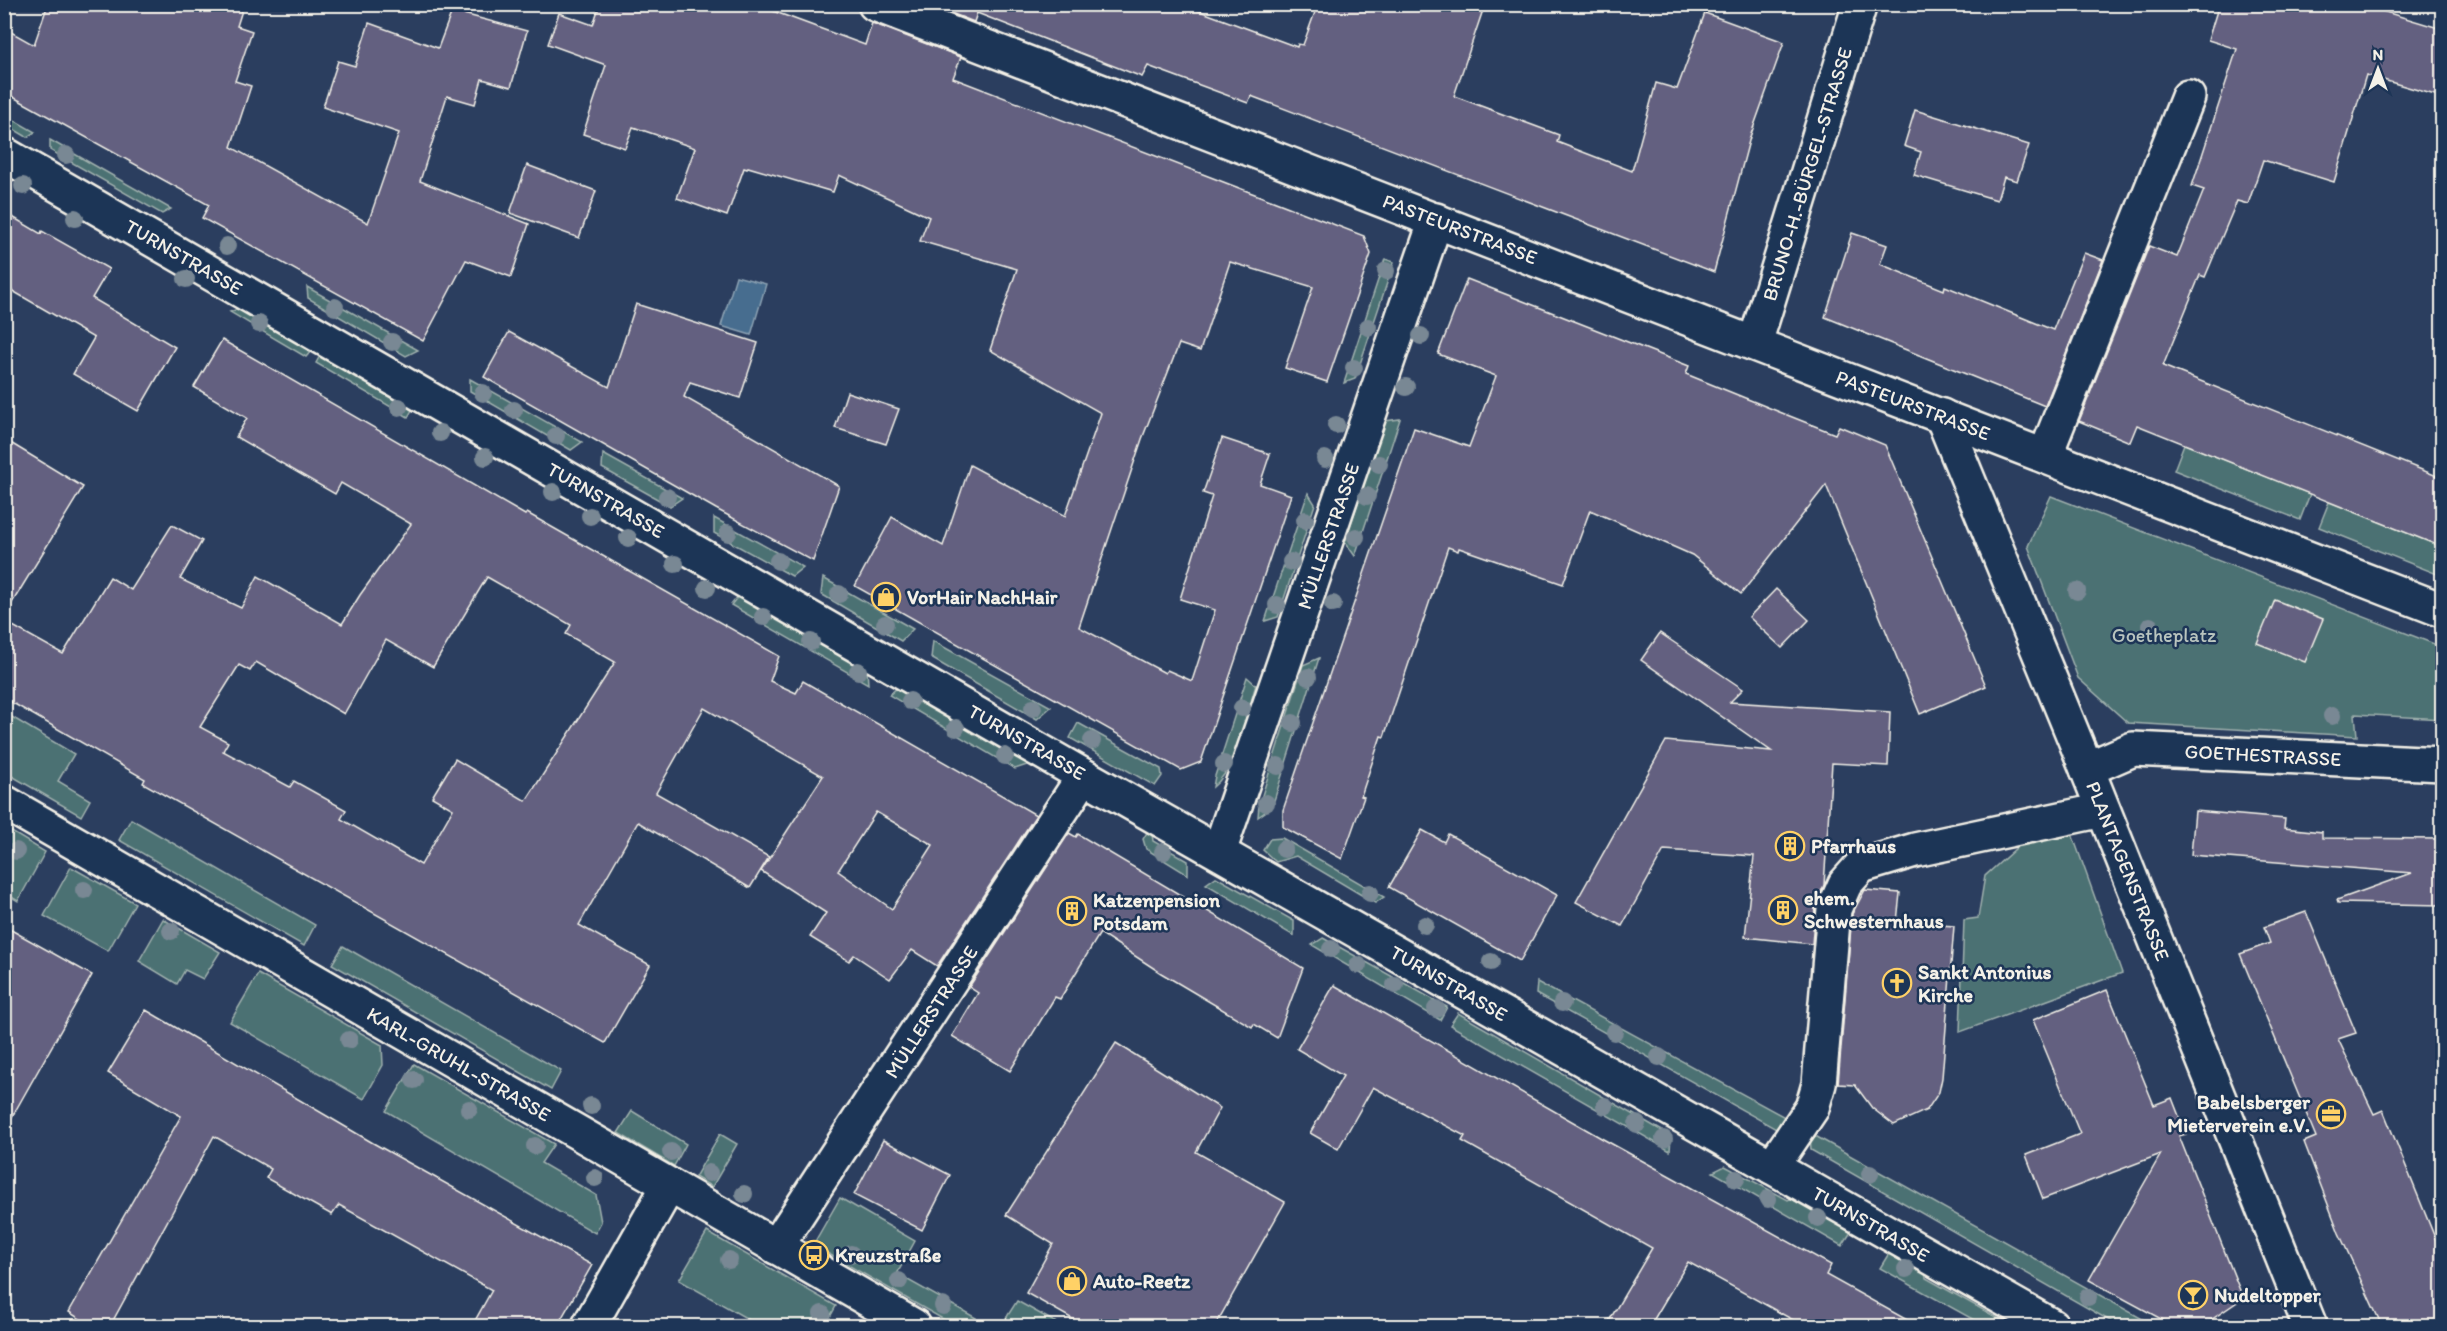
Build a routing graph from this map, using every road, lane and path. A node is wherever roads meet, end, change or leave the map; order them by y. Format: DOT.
graph roads {
  1 [pos="875,4"];
  2 [pos="1860,4"];
  3 [pos="2188,97"];
  4 [pos="4,154"];
  5 [pos="1436,220"];
  6 [pos="1755,343"];
  7 [pos="1942,416"];
  8 [pos="2045,456"];
  9 [pos="2442,610"];
  10 [pos="2442,764"];
  11 [pos="2087,769"];
  12 [pos="1084,776"];
  13 [pos="4,802"];
  14 [pos="2103,810"];
  15 [pos="1219,852"];
  16 [pos="1772,1167"];
  17 [pos="669,1185"];
  18 [pos="776,1247"];
  19 [pos="589,1326"];
  20 [pos="914,1326"];
  21 [pos="2052,1326"];
  22 [pos="2310,1326"];
  1 -- 5 [label="street, PASTEURSTRASSE"];
  2 -- 6 [label="street, BRUNO-H.-BÜRGEL-STRASSE"];
  3 -- 8 [label="street"];
  4 -- 12 [label="street, TURNSTRASSE"];
  5 -- 6 [label="street, PASTEURSTRASSE"];
  5 -- 15 [label="street, MÜLLERSTRASSE"];
  6 -- 7 [label="street, PASTEURSTRASSE"];
  7 -- 8 [label="street, PASTEURSTRASSE"];
  7 -- 11 [label="street, PLANTAGENSTRASSE"];
  8 -- 9 [label="street, PASTEURSTRASSE"];
  10 -- 11 [label="street, GOETHESTRASSE"];
  11 -- 14 [label="street, PLANTAGENSTRASSE"];
  12 -- 15 [label="street, TURNSTRASSE"];
  12 -- 18 [label="street, MÜLLERSTRASSE"];
  13 -- 17 [label="street, KARL-GRUHL-STRASSE"];
  14 -- 16 [label="street"];
  14 -- 22 [label="street, PLANTAGENSTRASSE"];
  15 -- 16 [label="street, TURNSTRASSE"];
  16 -- 21 [label="street, TURNSTRASSE"];
  17 -- 18 [label="street, KARL-GRUHL-STRASSE"];
  17 -- 19 [label="street"];
  18 -- 20 [label="street, KARL-GRUHL-STRASSE"];
}
